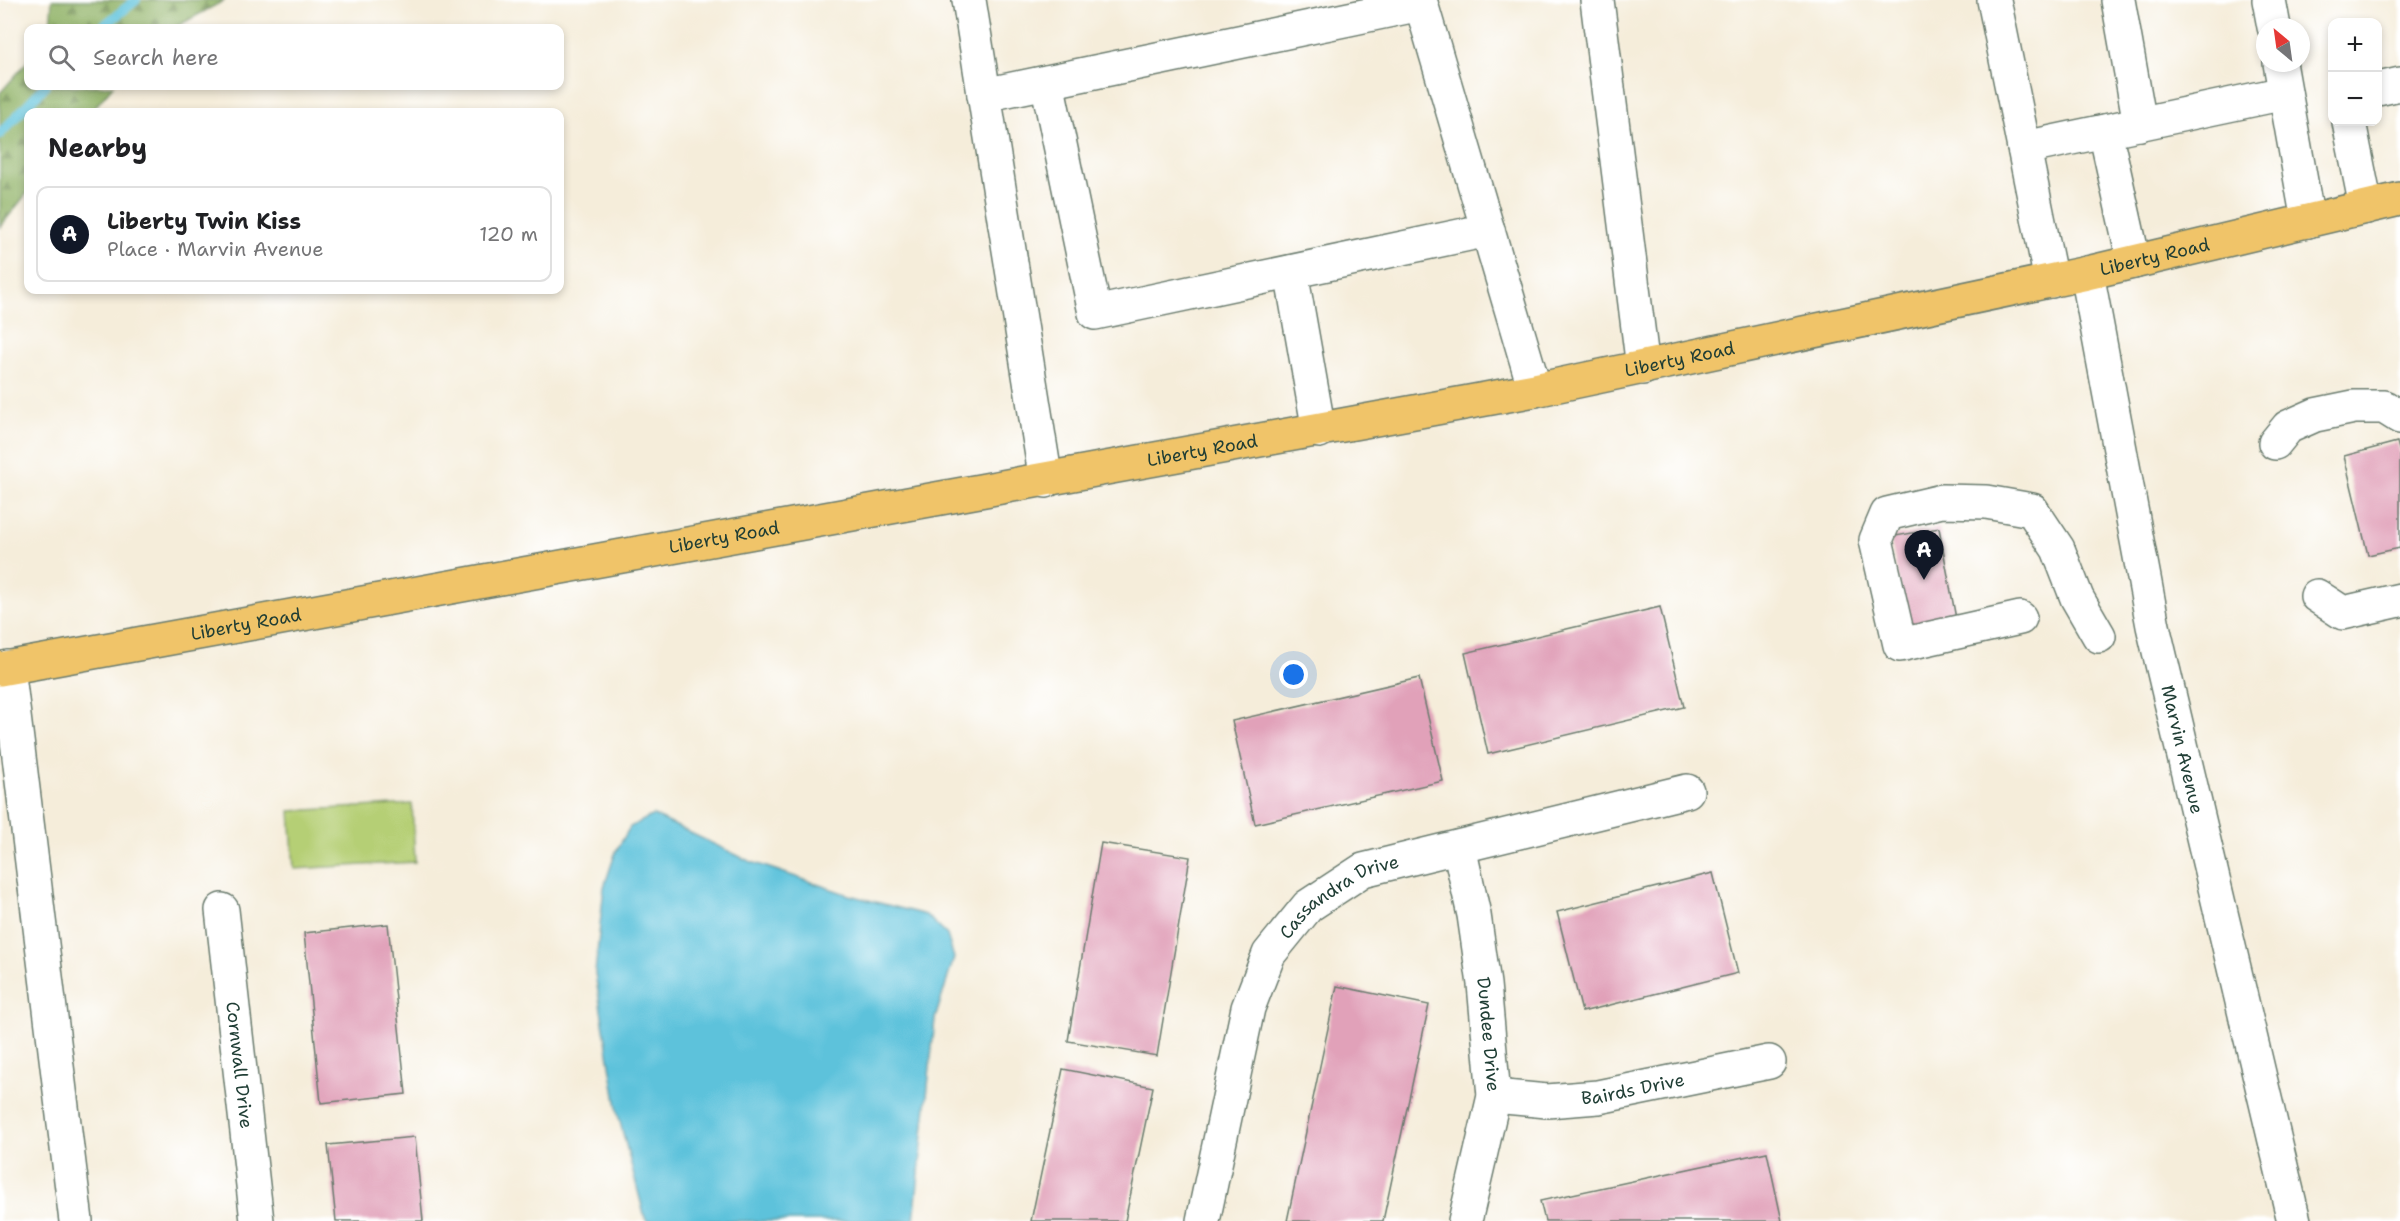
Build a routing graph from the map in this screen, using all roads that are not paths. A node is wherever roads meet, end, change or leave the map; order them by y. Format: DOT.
graph roads {
  1 [pos="969,0"];
  2 [pos="1597,0"];
  3 [pos="1994,0"];
  4 [pos="2118,0"];
  5 [pos="2269,0"];
  6 [pos="1420,2"];
  7 [pos="2272,18"];
  8 [pos="2283,78"];
  9 [pos="1047,82"];
  10 [pos="2400,84"];
  11 [pos="2382,88"];
  12 [pos="984,95"];
  13 [pos="2140,124"];
  14 [pos="2350,126"];
  15 [pos="2105,131"];
  16 [pos="2024,148"];
  17 [pos="2400,199"];
  18 [pos="2366,207"];
  19 [pos="2308,220"];
  20 [pos="1488,230"];
  21 [pos="2134,262"];
  22 [pos="1291,272"];
  23 [pos="2087,273"];
  24 [pos="2051,281"];
  25 [pos="1643,368"];
  26 [pos="1535,390"];
  27 [pos="2400,417"];
  28 [pos="1319,431"];
  29 [pos="2275,443"];
  30 [pos="1046,481"];
  31 [pos="2318,596"];
  32 [pos="2400,600"];
  33 [pos="2020,618"];
  34 [pos="2099,636"];
  35 [pos="4,668"];
  36 [pos="1687,791"];
  37 [pos="1458,847"];
  38 [pos="222,910"];
  39 [pos="1768,1062"];
  40 [pos="1494,1096"];
  41 [pos="75,1221"];
  42 [pos="257,1221"];
  43 [pos="1203,1221"];
  44 [pos="1465,1221"];
  45 [pos="2294,1221"];
  1 -- 12 [label="street"];
  2 -- 25 [label="street"];
  3 -- 16 [label="street"];
  4 -- 13 [label="street"];
  5 -- 7 [label="street"];
  6 -- 9 [label="street"];
  6 -- 20 [label="street"];
  8 -- 13 [label="street"];
  8 -- 19 [label="street"];
  9 -- 12 [label="street"];
  9 -- 22 [label="street"];
  10 -- 11 [label="street"];
  12 -- 30 [label="street"];
  13 -- 15 [label="street"];
  14 -- 18 [label="street"];
  15 -- 16 [label="street"];
  15 -- 21 [label="street"];
  16 -- 24 [label="street"];
  17 -- 18 [label="main road, Liberty Road"];
  18 -- 19 [label="main road, Liberty Road"];
  19 -- 21 [label="main road, Liberty Road"];
  20 -- 22 [label="street"];
  20 -- 26 [label="street"];
  21 -- 23 [label="main road, Liberty Road"];
  22 -- 28 [label="street"];
  23 -- 24 [label="main road, Liberty Road"];
  23 -- 45 [label="street, Marvin Avenue"];
  24 -- 25 [label="main road, Liberty Road"];
  25 -- 26 [label="main road, Liberty Road"];
  26 -- 28 [label="main road, Liberty Road"];
  27 -- 29 [label="street"];
  28 -- 30 [label="main road, Liberty Road"];
  30 -- 35 [label="main road, Liberty Road"];
  31 -- 32 [label="street"];
  33 -- 34 [label="street"];
  35 -- 41 [label="street"];
  36 -- 37 [label="street, Cassandra Drive"];
  37 -- 40 [label="street, Dundee Drive"];
  37 -- 43 [label="street, Cassandra Drive"];
  38 -- 42 [label="street, Cornwall Drive"];
  39 -- 40 [label="street, Bairds Drive"];
  40 -- 44 [label="street, Dundee Drive"];
}
